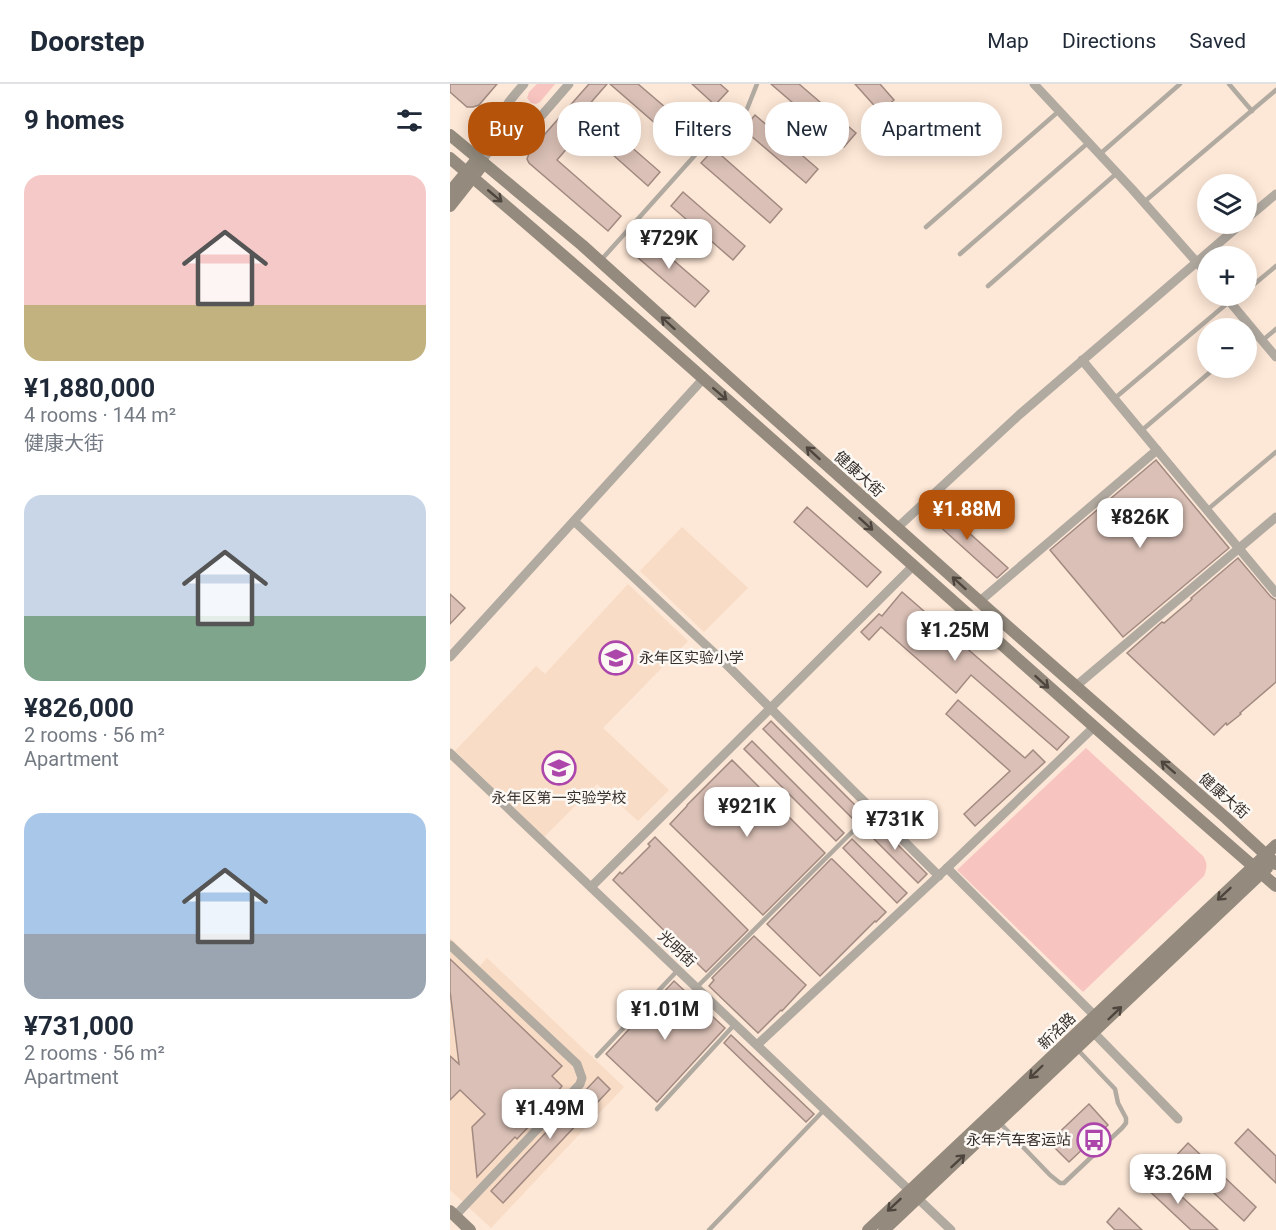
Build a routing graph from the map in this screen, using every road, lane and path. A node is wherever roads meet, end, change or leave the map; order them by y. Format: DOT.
graph roads {
  1 [pos="525,84"];
  2 [pos="569,84"];
  3 [pos="757,84"];
  4 [pos="1034,84"];
  5 [pos="1180,84"];
  6 [pos="1229,84"];
  7 [pos="1276,90"];
  8 [pos="510,102"];
  9 [pos="1059,111"];
  10 [pos="1252,111"];
  11 [pos="545,112"];
  12 [pos="450,135"];
  13 [pos="1089,142"];
  14 [pos="1100,154"];
  15 [pos="485,156"];
  16 [pos="450,158"];
  17 [pos="481,161"];
  18 [pos="1117,173"];
  19 [pos="470,175"];
  20 [pos="450,192"];
  21 [pos="1276,194"];
  22 [pos="1144,202"];
  23 [pos="450,206"];
  24 [pos="1257,210"];
  25 [pos="927,227"];
  26 [pos="1229,234"];
  27 [pos="1216,246"];
  28 [pos="960,254"];
  29 [pos="600,262"];
  30 [pos="1197,262"];
  31 [pos="1276,266"];
  32 [pos="1257,282"];
  33 [pos="988,286"];
  34 [pos="1222,306"];
  35 [pos="1234,306"];
  36 [pos="1276,329"];
  37 [pos="1259,337"];
  38 [pos="1276,357"];
  39 [pos="1082,360"];
  40 [pos="1203,378"];
  41 [pos="703,379"];
  42 [pos="1114,398"];
  43 [pos="1141,430"];
  44 [pos="1157,450"];
  45 [pos="1276,452"];
  46 [pos="1207,510"];
  47 [pos="1276,518"];
  48 [pos="574,521"];
  49 [pos="897,528"];
  50 [pos="1239,549"];
  51 [pos="913,566"];
  52 [pos="1275,589"];
  53 [pos="980,601"];
  54 [pos="450,657"];
  55 [pos="1076,686"];
  56 [pos="771,709"];
  57 [pos="1094,727"];
  58 [pos="450,753"];
  59 [pos="873,811"];
  60 [pos="1276,845"];
  61 [pos="1273,860"];
  62 [pos="947,868"];
  63 [pos="1258,870"];
  64 [pos="939,876"];
  65 [pos="1276,886"];
  66 [pos="591,887"];
  67 [pos="450,945"];
  68 [pos="678,970"];
  69 [pos="696,987"];
  70 [pos="1095,1016"];
  71 [pos="735,1024"];
  72 [pos="1094,1033"];
  73 [pos="757,1045"];
  74 [pos="1077,1049"];
  75 [pos="597,1056"];
  76 [pos="657,1109"];
  77 [pos="825,1109"];
  78 [pos="1178,1119"];
  79 [pos="999,1122"];
  80 [pos="914,1194"];
  81 [pos="452,1213"];
  82 [pos="470,1230"];
  83 [pos="709,1230"];
  84 [pos="868,1230"];
  85 [pos="884,1230"];
  86 [pos="951,1230"];
  1 -- 8 [label="street"];
  2 -- 11 [label="street"];
  3 -- 29 [label="lane"];
  4 -- 9 [label="street"];
  5 -- 14 [label="lane"];
  6 -- 10 [label="lane"];
  7 -- 10 [label="lane"];
  9 -- 13 [label="street"];
  9 -- 25 [label="lane"];
  10 -- 22 [label="lane"];
  12 -- 17 [label="main road, 健康大街"];
  13 -- 14 [label="street"];
  13 -- 28 [label="lane"];
  14 -- 18 [label="street"];
  15 -- 17 [label="street"];
  16 -- 19 [label="main road"];
  17 -- 19 [label="main road"];
  17 -- 29 [label="main road, 健康大街"];
  18 -- 22 [label="street"];
  18 -- 33 [label="lane"];
  19 -- 20 [label="main road"];
  19 -- 23 [label="main road"];
  19 -- 41 [label="main road, one-way"];
  21 -- 24 [label="street"];
  22 -- 30 [label="street"];
  26 -- 27 [label="street"];
  49 -- 29 [label="main road, 健康大街, one-way"];
  30 -- 39 [label="street"];
  31 -- 32 [label="lane"];
  34 -- 42 [label="lane"];
  35 -- 37 [label="street"];
  36 -- 37 [label="lane"];
  37 -- 38 [label="street"];
  39 -- 42 [label="street"];
  39 -- 49 [label="street"];
  40 -- 43 [label="lane"];
  41 -- 48 [label="street"];
  41 -- 51 [label="main road, one-way"];
  42 -- 43 [label="street"];
  43 -- 44 [label="street"];
  44 -- 46 [label="street"];
  44 -- 53 [label="street"];
  45 -- 46 [label="lane"];
  46 -- 50 [label="street"];
  47 -- 50 [label="street"];
  48 -- 54 [label="street"];
  48 -- 56 [label="street"];
  53 -- 49 [label="main road, 健康大街, one-way"];
  50 -- 52 [label="street"];
  50 -- 55 [label="street"];
  51 -- 56 [label="street"];
  51 -- 57 [label="main road, one-way"];
  53 -- 55 [label="main road, 健康大街"];
  61 -- 55 [label="main road, 健康大街, one-way"];
  56 -- 59 [label="street"];
  56 -- 66 [label="street"];
  57 -- 62 [label="street"];
  57 -- 63 [label="main road"];
  58 -- 66 [label="street, 光明街"];
  59 -- 64 [label="street"];
  59 -- 69 [label="lane"];
  60 -- 61 [label="main road, 新洺路"];
  61 -- 63 [label="main road, 新洺路"];
  62 -- 64 [label="street"];
  62 -- 70 [label="street"];
  63 -- 65 [label="main road"];
  63 -- 70 [label="main road, 新洺路, one-way"];
  72 -- 63 [label="main road, 新洺路, one-way"];
  64 -- 73 [label="street"];
  66 -- 68 [label="street, 光明街"];
  67 -- 81 [label="street"];
  68 -- 69 [label="street, 光明街"];
  68 -- 75 [label="lane"];
  69 -- 71 [label="street, 光明街"];
  70 -- 80 [label="main road, 新洺路, one-way"];
  71 -- 73 [label="street, 光明街"];
  71 -- 76 [label="lane"];
  72 -- 74 [label="main road, 新洺路"];
  72 -- 78 [label="street"];
  73 -- 77 [label="street, 光明街"];
  74 -- 79 [label="main road, 新洺路"];
  74 -- 79 [label="lane"];
  77 -- 80 [label="street, 光明街"];
  77 -- 83 [label="lane"];
  80 -- 79 [label="main road, 新洺路, one-way"];
  80 -- 84 [label="main road, 新洺路, one-way"];
  80 -- 85 [label="main road, 新洺路"];
  80 -- 86 [label="street, 光明街"];
  81 -- 82 [label="main road"];
}
